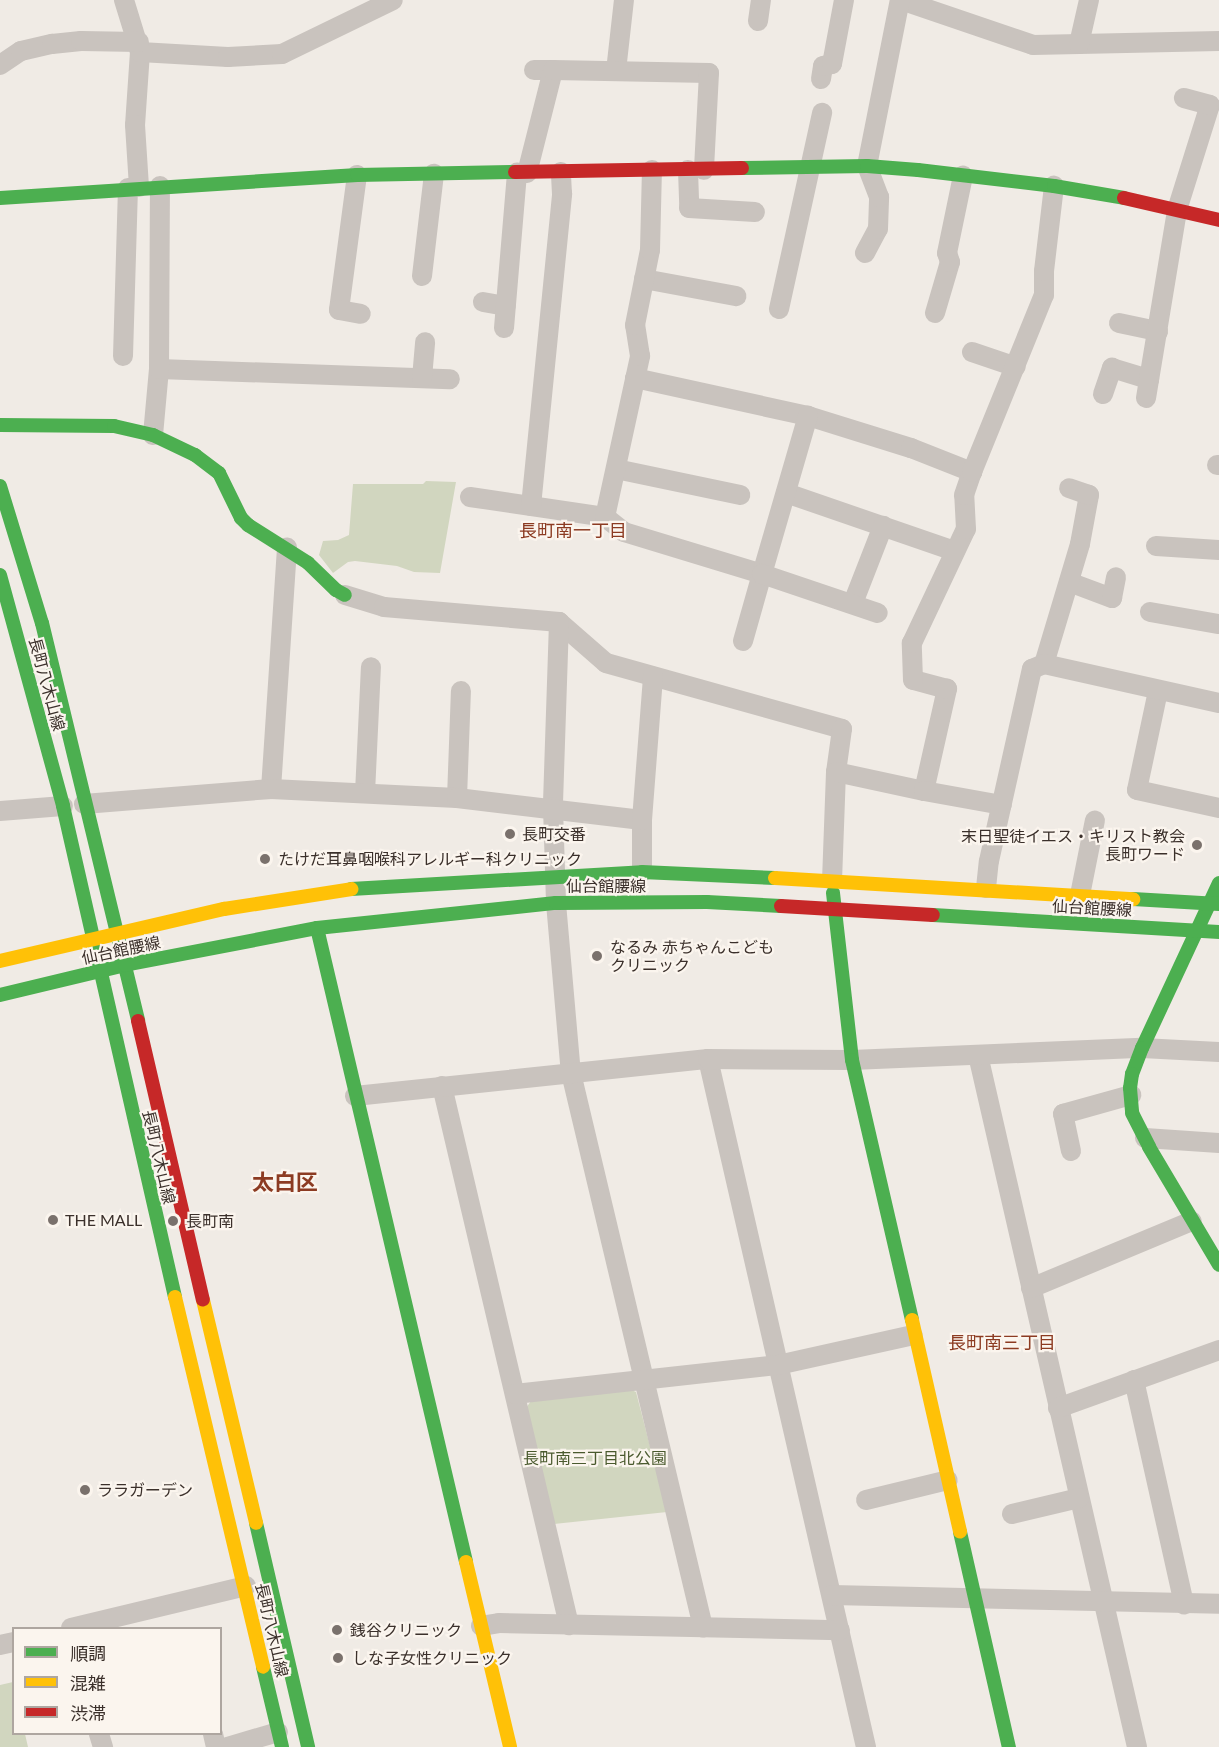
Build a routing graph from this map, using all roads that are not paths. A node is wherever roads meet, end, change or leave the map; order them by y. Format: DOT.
graph roads {
  1 [pos="124,0"];
  2 [pos="393,0"];
  3 [pos="624,0"];
  4 [pos="761,0"];
  5 [pos="844,0"];
  6 [pos="900,0"];
  7 [pos="1089,0"];
  8 [pos="758,21"];
  9 [pos="1219,41"];
  10 [pos="1078,44"];
  11 [pos="139,47"];
  12 [pos="0,65"];
  13 [pos="616,71"];
  14 [pos="821,79"];
  15 [pos="1184,98"];
  16 [pos="822,113"];
  17 [pos="867,166"];
  18 [pos="811,167"];
  19 [pos="652,170"];
  20 [pos="696,170"];
  21 [pos="561,172"];
  22 [pos="522,173"];
  23 [pos="434,174"];
  24 [pos="357,175"];
  25 [pos="963,176"];
  26 [pos="160,186"];
  27 [pos="1054,186"];
  28 [pos="133,188"];
  29 [pos="0,198"];
  30 [pos="1177,210"];
  31 [pos="755,212"];
  32 [pos="1219,220"];
  33 [pos="865,253"];
  34 [pos="422,276"];
  35 [pos="644,279"];
  36 [pos="736,296"];
  37 [pos="483,302"];
  38 [pos="506,306"];
  39 [pos="778,309"];
  40 [pos="935,313"];
  41 [pos="360,315"];
  42 [pos="1119,323"];
  43 [pos="504,328"];
  44 [pos="1158,331"];
  45 [pos="425,342"];
  46 [pos="972,352"];
  47 [pos="123,356"];
  48 [pos="1016,367"];
  49 [pos="159,369"];
  50 [pos="422,378"];
  51 [pos="635,378"];
  52 [pos="450,380"];
  53 [pos="1103,394"];
  54 [pos="808,416"];
  55 [pos="0,425"];
  56 [pos="153,435"];
  57 [pos="616,469"];
  58 [pos="972,472"];
  59 [pos="0,486"];
  60 [pos="1069,488"];
  61 [pos="786,493"];
  62 [pos="740,495"];
  63 [pos="470,497"];
  64 [pos="531,506"];
  65 [pos="605,517"];
  66 [pos="883,526"];
  67 [pos="1156,546"];
  68 [pos="287,548"];
  69 [pos="1219,550"];
  70 [pos="954,551"];
  71 [pos="762,574"];
  72 [pos="0,575"];
  73 [pos="1116,577"];
  74 [pos="1068,582"];
  75 [pos="345,595"];
  76 [pos="853,603"];
  77 [pos="1150,612"];
  78 [pos="878,613"];
  79 [pos="560,622"];
  80 [pos="1219,624"];
  81 [pos="743,640"];
  82 [pos="1044,664"];
  83 [pos="371,667"];
  84 [pos="653,676"];
  85 [pos="1158,690"];
  86 [pos="461,691"];
  87 [pos="1219,703"];
  88 [pos="836,772"];
  89 [pos="271,789"];
  90 [pos="924,790"];
  91 [pos="365,793"];
  92 [pos="457,798"];
  93 [pos="84,804"];
  94 [pos="1002,805"];
  95 [pos="63,806"];
  96 [pos="553,807"];
  97 [pos="1219,808"];
  98 [pos="0,811"];
  99 [pos="1095,819"];
  100 [pos="642,820"];
  101 [pos="642,872"];
  102 [pos="555,875"];
  103 [pos="832,880"];
  104 [pos="1219,883"];
  105 [pos="986,888"];
  106 [pos="1080,895"];
  107 [pos="556,903"];
  108 [pos="1213,904"];
  109 [pos="834,910"];
  110 [pos="317,928"];
  111 [pos="1195,931"];
  112 [pos="1219,932"];
  113 [pos="117,934"];
  114 [pos="93,939"];
  115 [pos="0,961"];
  116 [pos="125,965"];
  117 [pos="100,971"];
  118 [pos="0,995"];
  119 [pos="1142,1048"];
  120 [pos="1219,1052"];
  121 [pos="978,1055"];
  122 [pos="708,1059"];
  123 [pos="852,1060"];
  124 [pos="571,1073"];
  125 [pos="442,1086"];
  126 [pos="1131,1095"];
  127 [pos="355,1096"];
  128 [pos="1144,1138"];
  129 [pos="1219,1143"];
  130 [pos="1071,1151"];
  131 [pos="1191,1221"];
  132 [pos="1219,1265"];
  133 [pos="1031,1288"];
  134 [pos="913,1335"];
  135 [pos="1219,1350"];
  136 [pos="778,1365"];
  137 [pos="643,1380"];
  138 [pos="1134,1380"];
  139 [pos="515,1394"];
  140 [pos="1058,1408"];
  141 [pos="948,1480"];
  142 [pos="1079,1498"];
  143 [pos="866,1500"];
  144 [pos="1012,1514"];
  145 [pos="246,1586"];
  146 [pos="832,1595"];
  147 [pos="977,1599"];
  148 [pos="1102,1602"];
  149 [pos="1184,1604"];
  150 [pos="1219,1604"];
  151 [pos="569,1625"];
  152 [pos="481,1626"];
  153 [pos="78,1627"];
  154 [pos="704,1628"];
  155 [pos="840,1630"];
  156 [pos="280,1739"];
  157 [pos="228,1747"];
  158 [pos="308,1747"];
  159 [pos="510,1747"];
  160 [pos="866,1747"];
  161 [pos="1009,1747"];
  162 [pos="1137,1747"];
  1 -- 11 [label="street"];
  2 -- 11 [label="street"];
  3 -- 13 [label="street"];
  4 -- 8 [label="street"];
  5 -- 14 [label="street"];
  6 -- 10 [label="street"];
  6 -- 17 [label="street"];
  7 -- 10 [label="street"];
  9 -- 10 [label="street"];
  11 -- 12 [label="street"];
  11 -- 28 [label="street"];
  13 -- 20 [label="street"];
  13 -- 22 [label="street"];
  15 -- 30 [label="street"];
  16 -- 18 [label="street"];
  17 -- 18 [label="street"];
  17 -- 25 [label="street"];
  17 -- 33 [label="street"];
  18 -- 20 [label="street"];
  18 -- 39 [label="street"];
  19 -- 20 [label="street"];
  19 -- 21 [label="street"];
  19 -- 35 [label="street"];
  20 -- 31 [label="street"];
  21 -- 22 [label="street"];
  21 -- 64 [label="street"];
  22 -- 23 [label="street"];
  22 -- 38 [label="street"];
  23 -- 24 [label="street"];
  23 -- 34 [label="street"];
  24 -- 26 [label="street"];
  24 -- 41 [label="street"];
  25 -- 27 [label="street"];
  25 -- 40 [label="street"];
  26 -- 28 [label="street"];
  26 -- 49 [label="street"];
  27 -- 30 [label="street"];
  27 -- 48 [label="street"];
  28 -- 29 [label="street"];
  28 -- 47 [label="street"];
  30 -- 32 [label="street"];
  30 -- 44 [label="street"];
  35 -- 36 [label="street"];
  35 -- 51 [label="street"];
  37 -- 38 [label="street"];
  38 -- 43 [label="street"];
  42 -- 44 [label="street"];
  44 -- 53 [label="street"];
  45 -- 50 [label="street"];
  46 -- 48 [label="street"];
  48 -- 58 [label="street"];
  49 -- 50 [label="street"];
  49 -- 56 [label="street"];
  50 -- 52 [label="street"];
  51 -- 54 [label="street"];
  51 -- 57 [label="street"];
  54 -- 58 [label="street"];
  54 -- 61 [label="street"];
  55 -- 56 [label="street"];
  56 -- 68 [label="street"];
  57 -- 62 [label="street"];
  57 -- 65 [label="street"];
  58 -- 70 [label="street"];
  59 -- 93 [label="street"];
  60 -- 74 [label="street"];
  61 -- 66 [label="street"];
  61 -- 71 [label="street"];
  63 -- 64 [label="street"];
  64 -- 65 [label="street"];
  65 -- 71 [label="street"];
  66 -- 70 [label="street"];
  66 -- 76 [label="street"];
  67 -- 69 [label="street"];
  68 -- 75 [label="street"];
  68 -- 89 [label="street"];
  70 -- 90 [label="street"];
  71 -- 76 [label="street"];
  71 -- 81 [label="street"];
  72 -- 95 [label="street, 長町八木山線"];
  73 -- 74 [label="street"];
  74 -- 82 [label="street"];
  75 -- 79 [label="street"];
  76 -- 78 [label="street"];
  77 -- 80 [label="street"];
  79 -- 84 [label="street"];
  79 -- 96 [label="street"];
  82 -- 85 [label="street"];
  82 -- 94 [label="street"];
  83 -- 91 [label="street"];
  84 -- 88 [label="street"];
  84 -- 100 [label="street"];
  85 -- 87 [label="street"];
  85 -- 97 [label="street"];
  86 -- 92 [label="street"];
  88 -- 90 [label="street"];
  88 -- 103 [label="street"];
  89 -- 91 [label="street"];
  89 -- 93 [label="street"];
  90 -- 94 [label="street"];
  91 -- 92 [label="street"];
  92 -- 96 [label="street"];
  93 -- 113 [label="street"];
  94 -- 105 [label="street"];
  95 -- 98 [label="street"];
  95 -- 114 [label="street, 長町八木山線"];
  96 -- 100 [label="street"];
  96 -- 102 [label="street"];
  99 -- 106 [label="street"];
  100 -- 101 [label="street"];
  101 -- 102 [label="street, 仙台館腰線"];
  101 -- 103 [label="street, 仙台館腰線"];
  102 -- 107 [label="street"];
  102 -- 113 [label="street, 仙台館腰線"];
  103 -- 105 [label="street, 仙台館腰線"];
  103 -- 109 [label="street"];
  104 -- 108 [label="street"];
  105 -- 106 [label="street, 仙台館腰線"];
  106 -- 108 [label="street, 仙台館腰線"];
  107 -- 109 [label="street, 仙台館腰線"];
  107 -- 110 [label="street, 仙台館腰線"];
  107 -- 124 [label="street"];
  108 -- 111 [label="street"];
  109 -- 111 [label="street, 仙台館腰線"];
  109 -- 123 [label="street"];
  110 -- 116 [label="street, 仙台館腰線"];
  110 -- 127 [label="street"];
  111 -- 112 [label="street, 仙台館腰線"];
  111 -- 119 [label="street"];
  113 -- 114 [label="street, 仙台館腰線"];
  113 -- 116 [label="street"];
  114 -- 115 [label="street, 仙台館腰線"];
  114 -- 117 [label="street, 長町八木山線"];
  116 -- 117 [label="street, 仙台館腰線"];
  116 -- 158 [label="street"];
  117 -- 118 [label="street, 仙台館腰線"];
  117 -- 145 [label="street, 長町八木山線"];
  119 -- 120 [label="street"];
  119 -- 121 [label="street"];
  119 -- 126 [label="street"];
  121 -- 123 [label="street"];
  121 -- 133 [label="street"];
  122 -- 123 [label="street"];
  122 -- 124 [label="street"];
  122 -- 136 [label="street"];
  123 -- 134 [label="street"];
  124 -- 125 [label="street"];
  124 -- 137 [label="street"];
  125 -- 127 [label="street"];
  125 -- 139 [label="street"];
  126 -- 128 [label="street"];
  126 -- 130 [label="street"];
  127 -- 152 [label="street"];
  128 -- 129 [label="street"];
  128 -- 131 [label="street"];
  131 -- 132 [label="street"];
  131 -- 133 [label="street"];
  133 -- 140 [label="street"];
  134 -- 136 [label="street"];
  134 -- 141 [label="street"];
  135 -- 138 [label="street"];
  136 -- 137 [label="street"];
  136 -- 146 [label="street"];
  137 -- 139 [label="street"];
  137 -- 154 [label="street"];
  138 -- 140 [label="street"];
  138 -- 149 [label="street"];
  139 -- 151 [label="street"];
  140 -- 142 [label="street"];
  141 -- 143 [label="street"];
  141 -- 147 [label="street"];
  142 -- 144 [label="street"];
  142 -- 148 [label="street"];
  145 -- 153 [label="street"];
  145 -- 156 [label="street, 長町八木山線"];
  146 -- 147 [label="street"];
  146 -- 155 [label="street"];
  147 -- 148 [label="street"];
  147 -- 161 [label="street"];
  148 -- 149 [label="street"];
  148 -- 162 [label="street"];
  149 -- 150 [label="street"];
  151 -- 152 [label="street"];
  151 -- 154 [label="street"];
  152 -- 159 [label="street"];
  154 -- 155 [label="street"];
  155 -- 160 [label="street"];
  156 -- 157 [label="street"];
}
